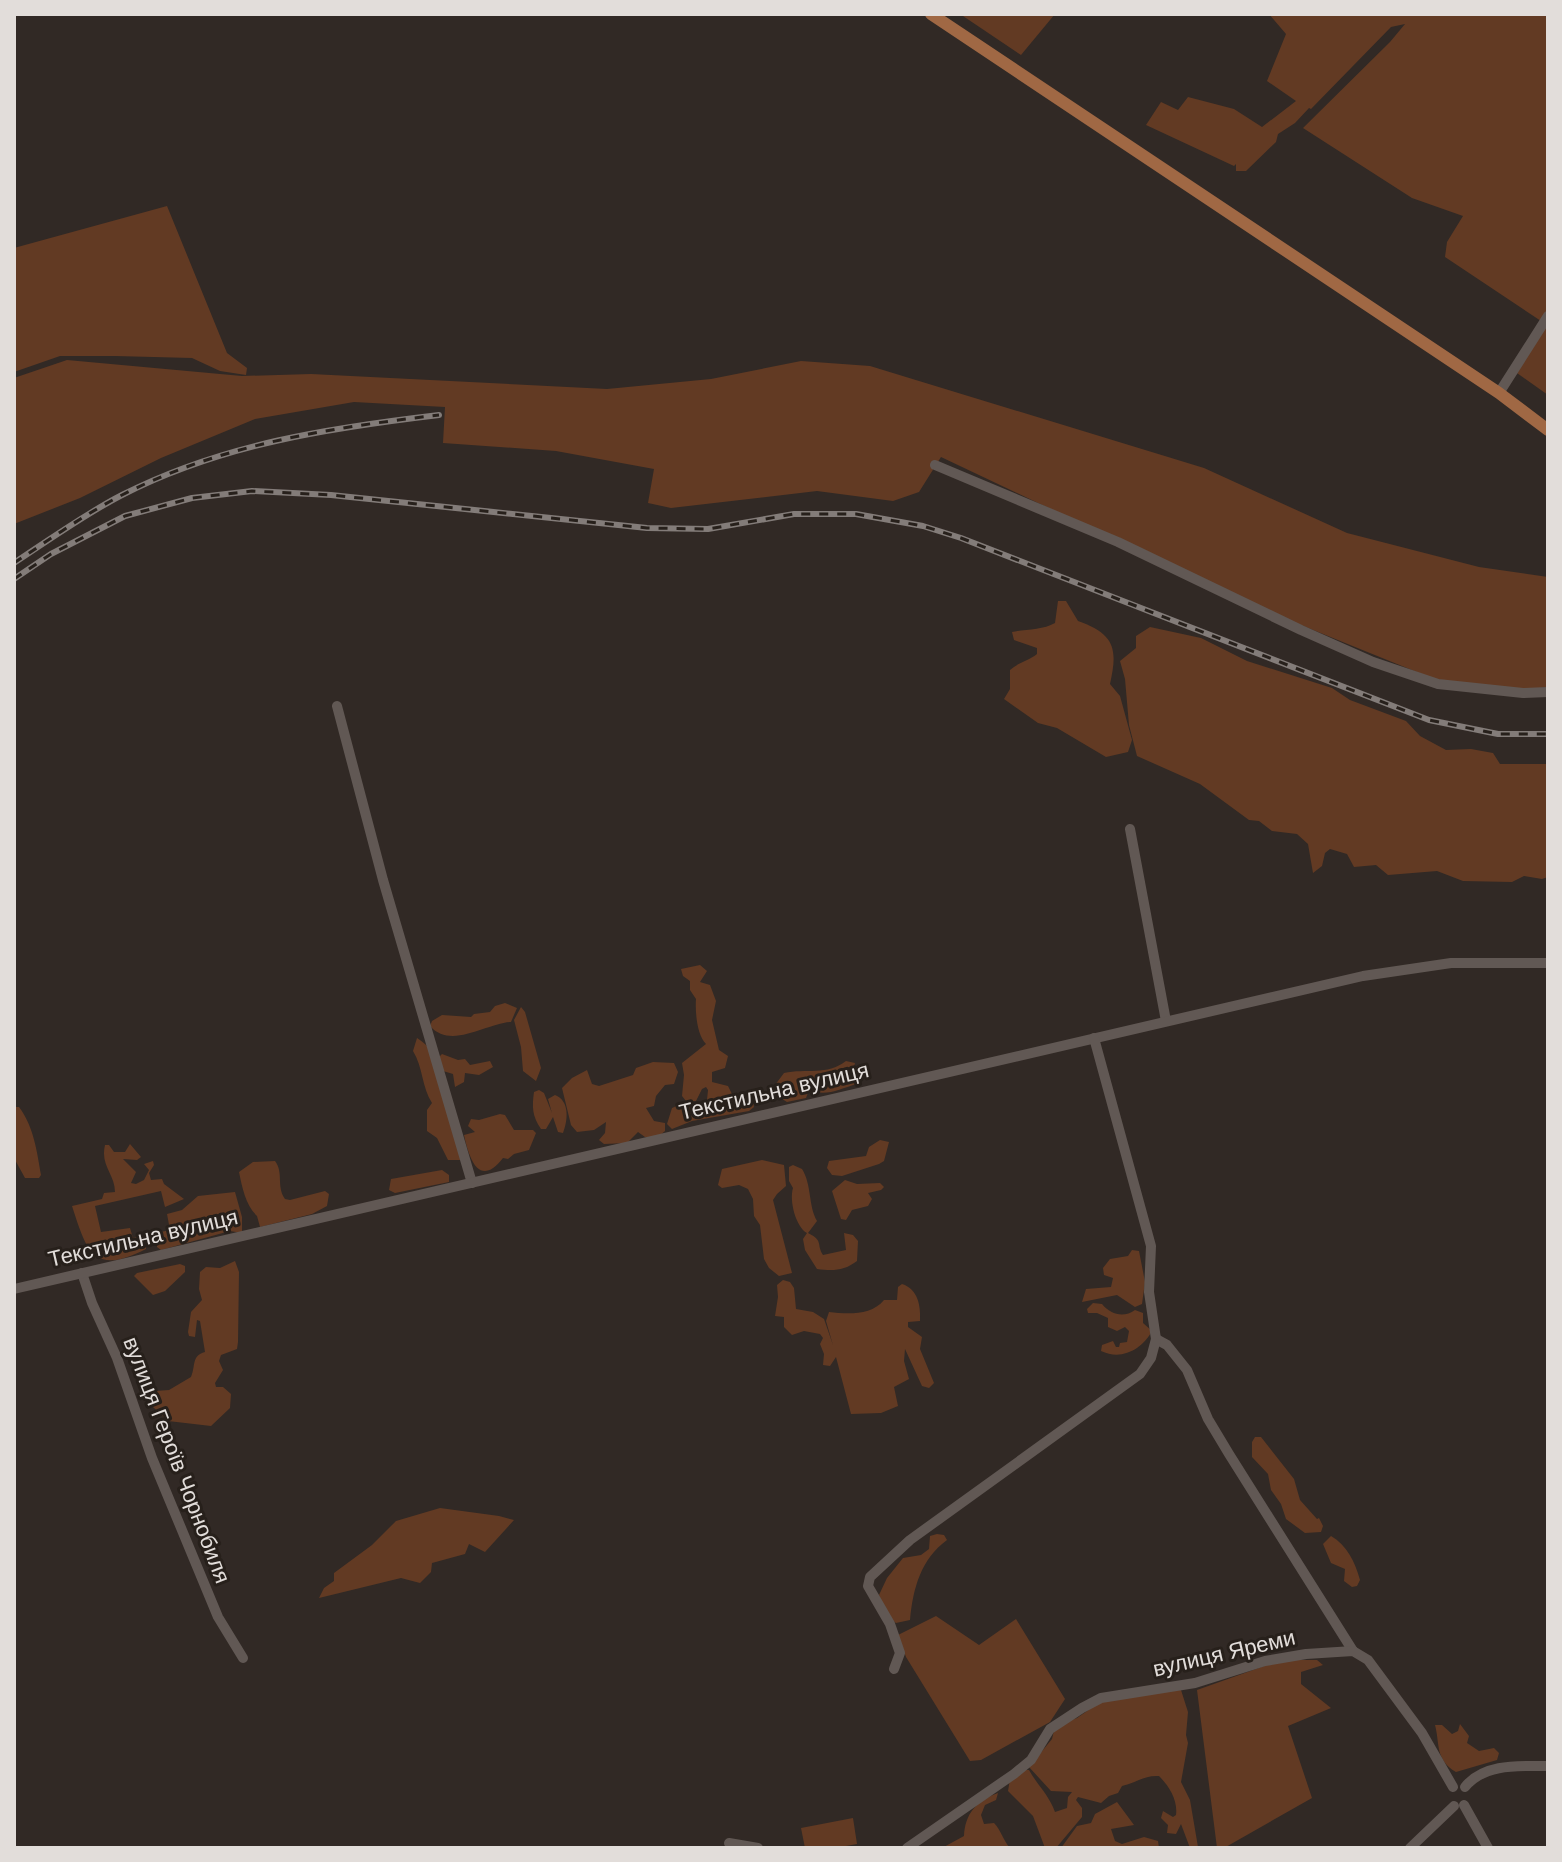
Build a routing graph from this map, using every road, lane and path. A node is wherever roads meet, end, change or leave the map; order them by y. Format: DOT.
graph roads {
  1 [pos="931,14"];
  2 [pos="1548,316"];
  3 [pos="1499,393"];
  4 [pos="1548,430"];
  5 [pos="935,465"];
  6 [pos="1548,692"];
  7 [pos="337,706"];
  8 [pos="1130,829"];
  9 [pos="1548,963"];
  10 [pos="1166,1021"];
  11 [pos="1094,1038"];
  12 [pos="472,1183"];
  13 [pos="82,1273"];
  14 [pos="14,1289"];
  15 [pos="1156,1339"];
  16 [pos="1353,1651"];
  17 [pos="243,1658"];
  18 [pos="894,1669"];
  19 [pos="1548,1766"];
  20 [pos="1453,1787"];
  21 [pos="1465,1787"];
  22 [pos="1459,1806"];
  23 [pos="729,1843"];
  24 [pos="758,1848"];
  25 [pos="907,1848"];
  26 [pos="1410,1848"];
  27 [pos="1488,1848"];
  1 -- 3 [label="main road"];
  2 -- 3 [label="street"];
  3 -- 4 [label="main road"];
  5 -- 6 [label="street"];
  7 -- 12 [label="street"];
  8 -- 10 [label="street"];
  9 -- 10 [label="street, Текстильна вулиця"];
  10 -- 11 [label="street, Текстильна вулиця"];
  11 -- 12 [label="street, Текстильна вулиця"];
  11 -- 15 [label="street"];
  12 -- 13 [label="street, Текстильна вулиця"];
  13 -- 14 [label="street, Текстильна вулиця"];
  13 -- 17 [label="street, вулиця Героїв Чорнобиля"];
  15 -- 16 [label="street"];
  15 -- 18 [label="street"];
  16 -- 20 [label="street"];
  16 -- 25 [label="street, вулиця Яреми"];
  19 -- 21 [label="street"];
  20 -- 21 [label="street"];
  20 -- 22 [label="street"];
  21 -- 22 [label="street"];
  22 -- 26 [label="street"];
  22 -- 27 [label="street"];
  23 -- 24 [label="street"];
}
